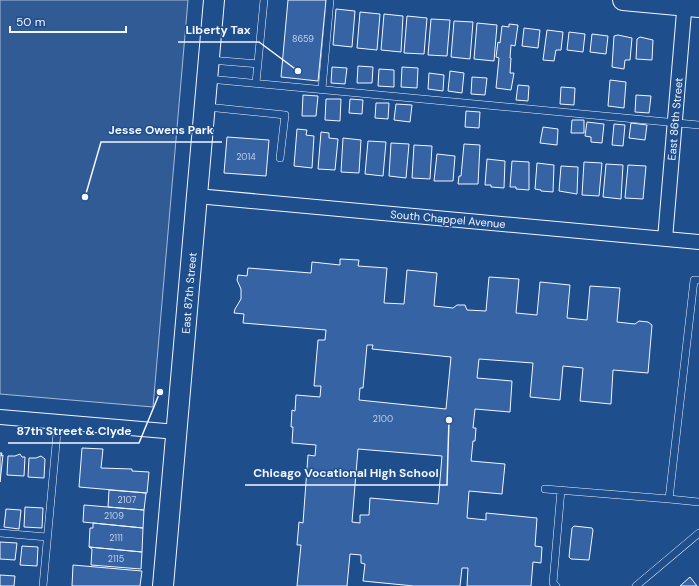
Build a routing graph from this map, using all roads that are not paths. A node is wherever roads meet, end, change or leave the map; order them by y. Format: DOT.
graph roads {
  1 [pos="214,0"];
  2 [pos="264,0"];
  3 [pos="330,0"];
  4 [pos="623,0"];
  5 [pos="690,4"];
  6 [pos="258,64"];
  7 [pos="207,69"];
  8 [pos="256,83"];
  9 [pos="322,89"];
  10 [pos="204,107"];
  11 [pos="674,122"];
  12 [pos="699,125"];
  13 [pos="280,158"];
  14 [pos="197,196"];
  15 [pos="665,239"];
  16 [pos="699,242"];
  17 [pos="699,280"];
  18 [pos="0,417"];
  19 [pos="58,422"];
  20 [pos="177,432"];
  21 [pos="545,489"];
  22 [pos="561,490"];
  23 [pos="669,499"];
  24 [pos="699,502"];
  25 [pos="0,533"];
  26 [pos="699,533"];
  27 [pos="47,537"];
  28 [pos="43,586"];
  29 [pos="163,586"];
  30 [pos="556,586"];
  31 [pos="636,586"];
  1 -- 7 [label="main road, East 87th Street"];
  2 -- 6 [label="lane"];
  3 -- 9 [label="lane"];
  4 -- 5 [label="main road"];
  5 -- 11 [label="street, East 86th Street"];
  6 -- 7 [label="lane"];
  6 -- 8 [label="lane"];
  7 -- 8 [label="lane"];
  7 -- 10 [label="main road, East 87th Street"];
  8 -- 9 [label="lane"];
  9 -- 11 [label="lane"];
  10 -- 13 [label="lane"];
  10 -- 14 [label="main road, East 87th Street"];
  11 -- 12 [label="lane"];
  11 -- 15 [label="street, East 86th Street"];
  14 -- 15 [label="street, South Chappel Avenue"];
  14 -- 20 [label="main road, East 87th Street"];
  15 -- 16 [label="street, South Chappel Avenue"];
  17 -- 23 [label="lane"];
  18 -- 19 [label="street"];
  19 -- 20 [label="street"];
  19 -- 27 [label="lane"];
  20 -- 29 [label="main road, East 87th Street"];
  21 -- 22 [label="lane"];
  22 -- 23 [label="lane"];
  22 -- 30 [label="lane"];
  23 -- 24 [label="lane"];
  25 -- 27 [label="lane"];
  26 -- 31 [label="lane"];
  27 -- 28 [label="lane"];
}
